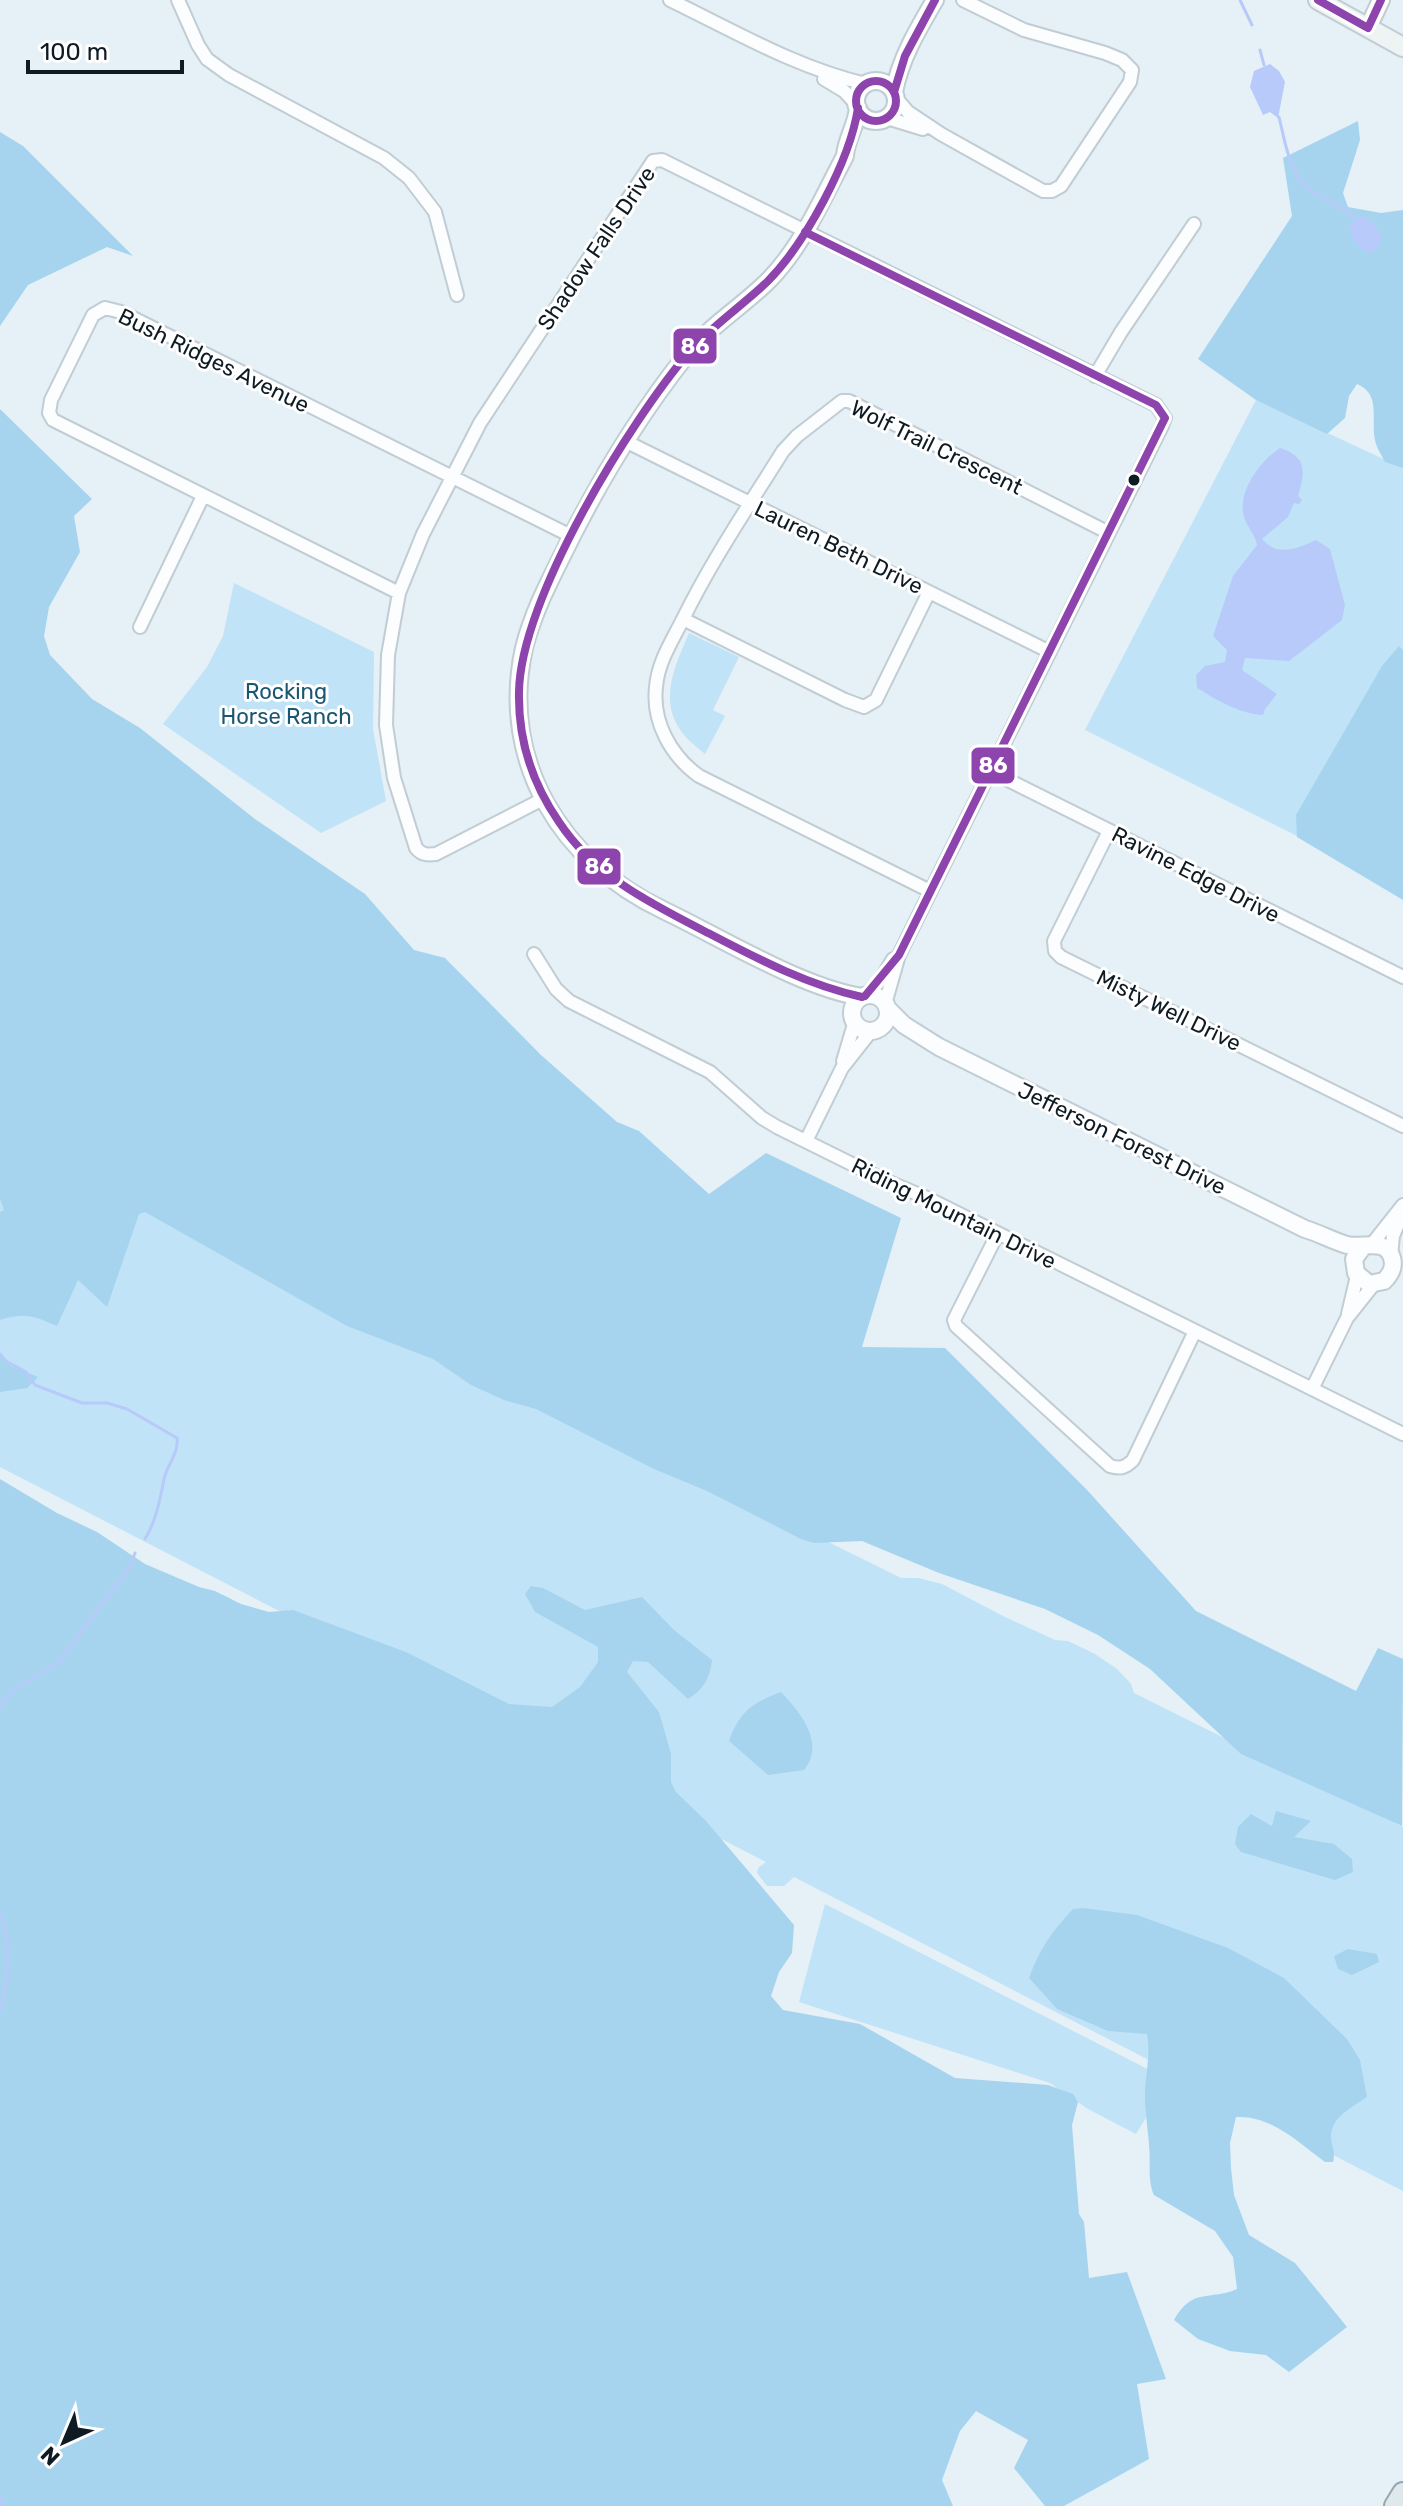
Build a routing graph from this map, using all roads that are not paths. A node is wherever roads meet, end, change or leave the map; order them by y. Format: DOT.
graph roads {
  1 [pos="178,0"];
  2 [pos="670,0"];
  3 [pos="935,0"];
  4 [pos="963,0"];
  5 [pos="1318,0"];
  6 [pos="1381,0"];
  7 [pos="1368,28"];
  8 [pos="910,44"];
  9 [pos="1403,47"];
  10 [pos="805,65"];
  11 [pos="869,83"];
  12 [pos="895,95"];
  13 [pos="857,106"];
  14 [pos="883,120"];
  15 [pos="941,134"];
  16 [pos="845,156"];
  17 [pos="1194,224"];
  18 [pos="805,232"];
  19 [pos="457,295"];
  20 [pos="1095,376"];
  21 [pos="627,442"];
  22 [pos="451,477"];
  23 [pos="203,496"];
  24 [pos="750,503"];
  25 [pos="1109,533"];
  26 [pos="571,536"];
  27 [pos="929,592"];
  28 [pos="399,593"];
  29 [pos="683,619"];
  30 [pos="140,627"];
  31 [pos="1050,652"];
  32 [pos="990,771"];
  33 [pos="543,799"];
  34 [pos="1109,831"];
  35 [pos="930,891"];
  36 [pos="534,954"];
  37 [pos="899,955"];
  38 [pos="1403,977"];
  39 [pos="802,979"];
  40 [pos="863,996"];
  41 [pos="886,1006"];
  42 [pos="854,1018"];
  43 [pos="874,1029"];
  44 [pos="939,1047"];
  45 [pos="842,1068"];
  46 [pos="1403,1126"];
  47 [pos="806,1141"];
  48 [pos="1403,1206"];
  49 [pos="1305,1229"];
  50 [pos="998,1233"];
  51 [pos="1368,1246"];
  52 [pos="1396,1263"];
  53 [pos="1355,1271"];
  54 [pos="1380,1282"];
  55 [pos="1403,1284"];
  56 [pos="1347,1318"];
  57 [pos="1195,1331"];
  58 [pos="1312,1389"];
  59 [pos="1403,1434"];
  60 [pos="1403,2493"];
  61 [pos="1395,2506"];
  1 -- 19 [label="street"];
  2 -- 10 [label="street"];
  3 -- 8 [label="street"];
  4 -- 15 [label="street"];
  5 -- 7 [label="main road"];
  6 -- 7 [label="street"];
  7 -- 9 [label="main road"];
  8 -- 11 [label="street"];
  8 -- 12 [label="street"];
  10 -- 11 [label="street"];
  10 -- 13 [label="street"];
  11 -- 12 [label="street"];
  11 -- 13 [label="street"];
  12 -- 14 [label="street"];
  12 -- 15 [label="street"];
  13 -- 14 [label="street"];
  13 -- 16 [label="street"];
  14 -- 15 [label="street"];
  14 -- 16 [label="street"];
  16 -- 18 [label="street"];
  17 -- 20 [label="street"];
  18 -- 20 [label="street, Shadow Falls Drive"];
  18 -- 21 [label="street"];
  18 -- 22 [label="street, Shadow Falls Drive"];
  20 -- 25 [label="street, Shadow Falls Drive"];
  21 -- 24 [label="street, Lauren Beth Drive"];
  21 -- 26 [label="street"];
  22 -- 23 [label="street, Bush Ridges Avenue"];
  22 -- 26 [label="street, Bush Ridges Avenue"];
  22 -- 28 [label="street"];
  23 -- 28 [label="street, Bush Ridges Avenue"];
  23 -- 30 [label="street"];
  24 -- 25 [label="street, Wolf Trail Crescent"];
  24 -- 27 [label="street, Lauren Beth Drive"];
  24 -- 29 [label="street, Wolf Trail Crescent"];
  25 -- 31 [label="street, Shadow Falls Drive"];
  26 -- 33 [label="street"];
  27 -- 29 [label="street"];
  27 -- 31 [label="street, Lauren Beth Drive"];
  28 -- 33 [label="street"];
  29 -- 35 [label="street, Wolf Trail Crescent"];
  31 -- 32 [label="street, Shadow Falls Drive"];
  32 -- 34 [label="street, Ravine Edge Drive"];
  32 -- 35 [label="street, Shadow Falls Drive"];
  33 -- 39 [label="street"];
  34 -- 38 [label="street, Ravine Edge Drive"];
  34 -- 46 [label="street, Misty Well Drive"];
  35 -- 37 [label="street, Shadow Falls Drive"];
  36 -- 47 [label="street, Riding Mountain Drive"];
  37 -- 40 [label="street, Shadow Falls Drive"];
  37 -- 41 [label="street, Shadow Falls Drive"];
  39 -- 40 [label="street"];
  39 -- 42 [label="street"];
  40 -- 41 [label="street"];
  40 -- 42 [label="street"];
  41 -- 43 [label="street"];
  41 -- 44 [label="street, Jefferson Forest Drive"];
  42 -- 43 [label="street"];
  42 -- 45 [label="street"];
  43 -- 44 [label="street, Jefferson Forest Drive"];
  43 -- 45 [label="street"];
  44 -- 49 [label="street, Jefferson Forest Drive"];
  45 -- 47 [label="street"];
  47 -- 50 [label="street, Riding Mountain Drive"];
  48 -- 51 [label="street"];
  48 -- 52 [label="street"];
  49 -- 51 [label="street, Jefferson Forest Drive"];
  49 -- 53 [label="street, Jefferson Forest Drive"];
  50 -- 57 [label="street, Riding Mountain Drive"];
  50 -- 57 [label="street"];
  51 -- 52 [label="street"];
  51 -- 53 [label="street"];
  52 -- 54 [label="street"];
  53 -- 54 [label="street"];
  53 -- 56 [label="street"];
  54 -- 55 [label="street"];
  54 -- 56 [label="street"];
  56 -- 58 [label="street"];
  57 -- 58 [label="street, Riding Mountain Drive"];
  58 -- 59 [label="street, Riding Mountain Drive"];
  60 -- 61 [label="main road"];
}
